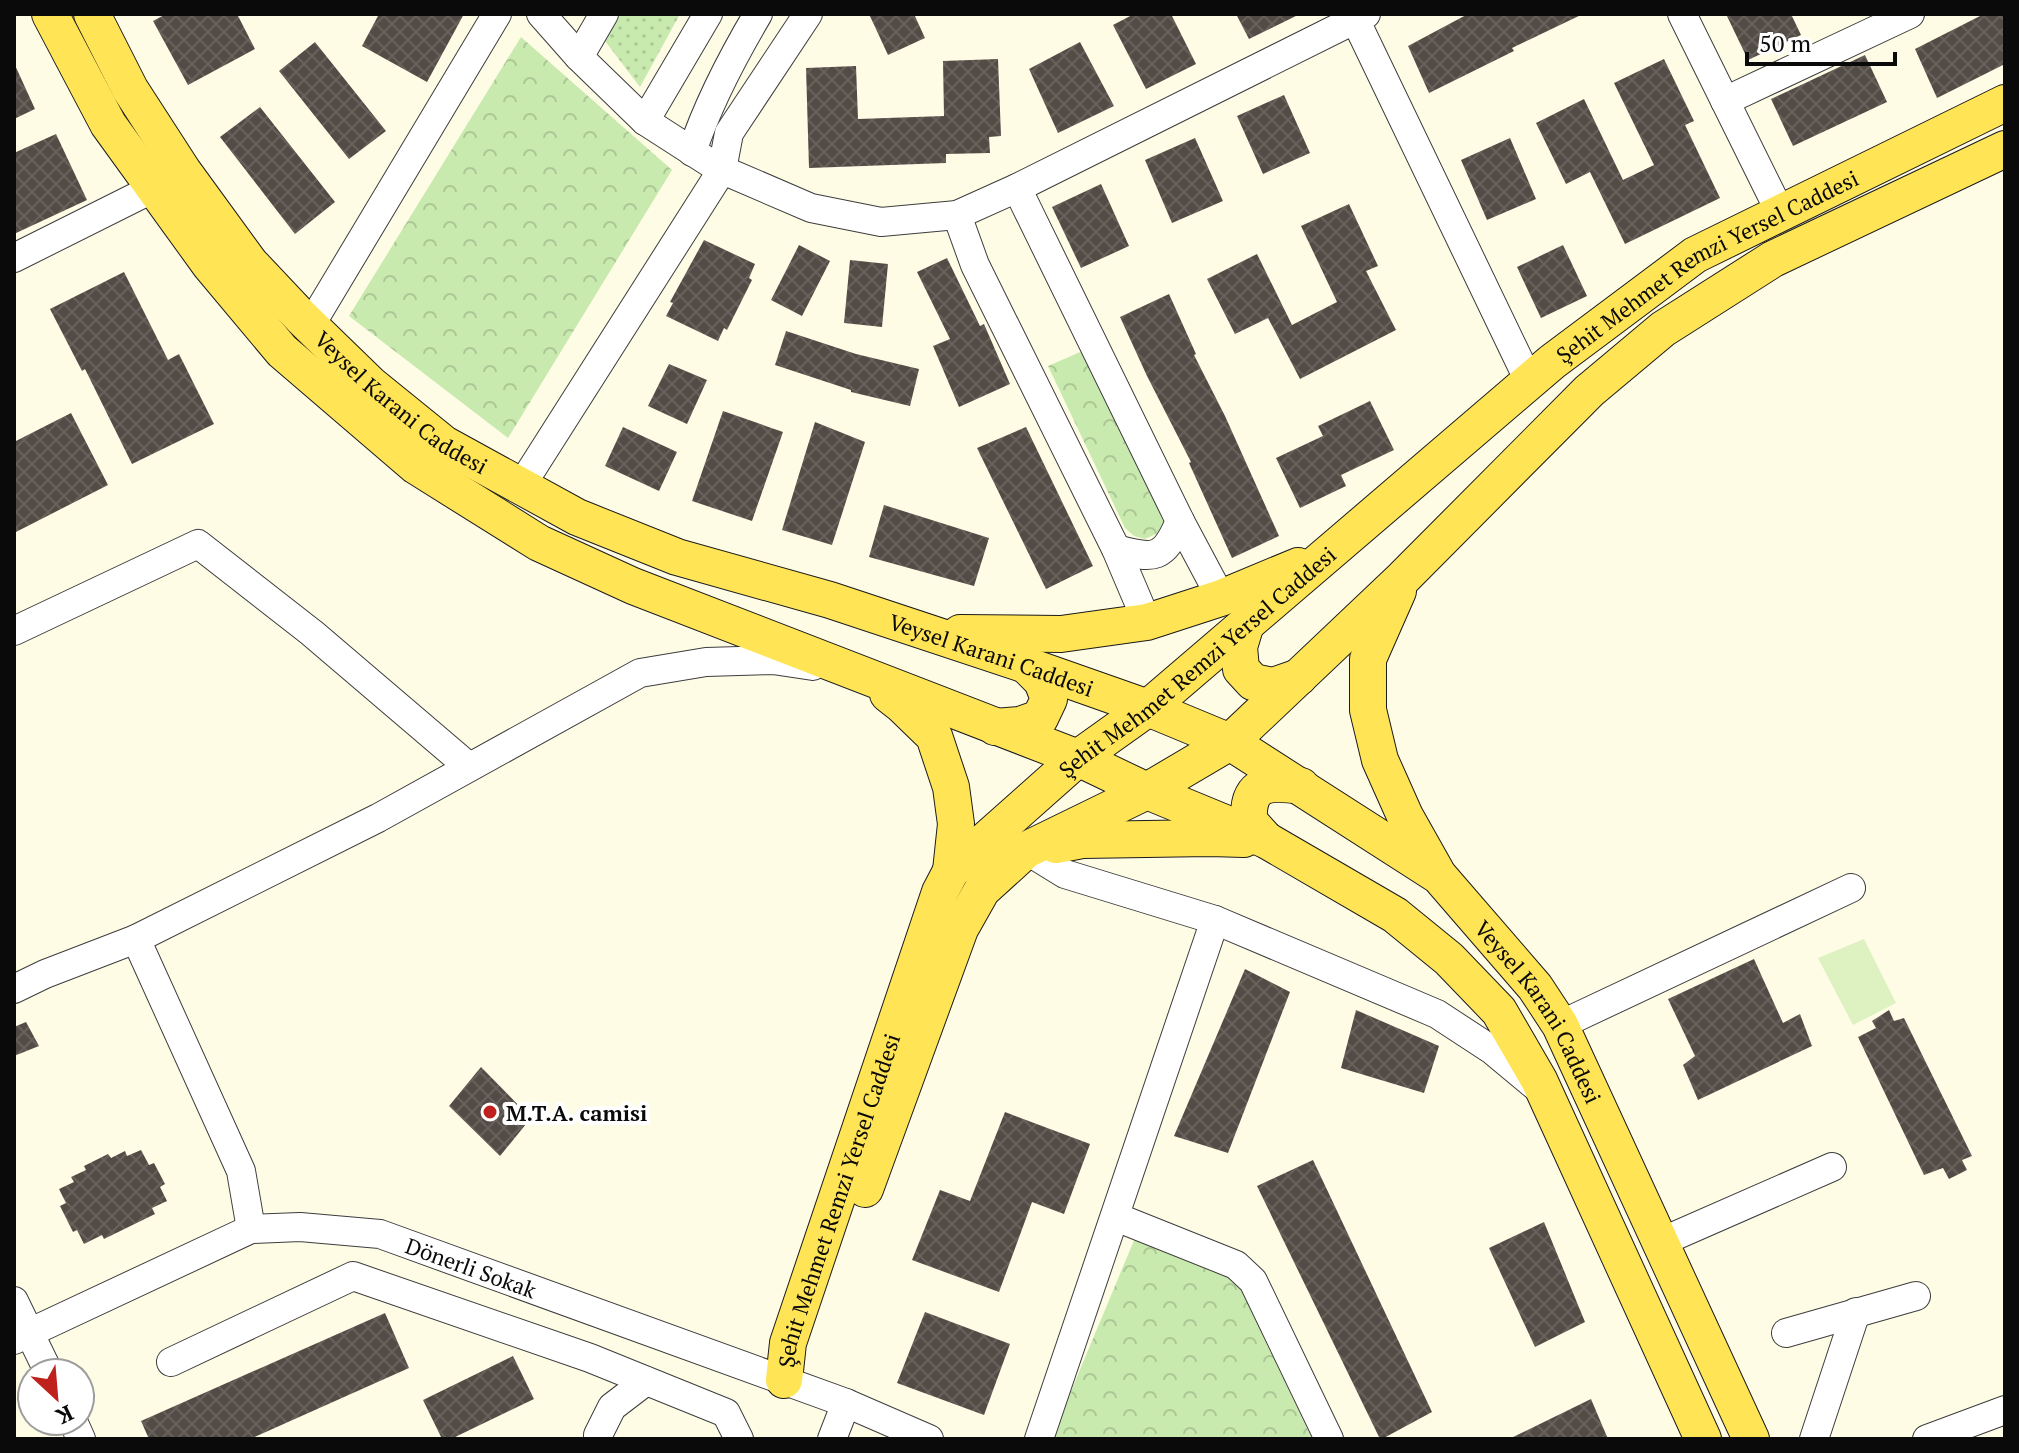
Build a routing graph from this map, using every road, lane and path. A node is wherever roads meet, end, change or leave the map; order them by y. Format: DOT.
graph roads {
  1 [pos="50,14"];
  2 [pos="92,14"];
  3 [pos="497,14"];
  4 [pos="541,14"];
  5 [pos="604,14"];
  6 [pos="708,14"];
  7 [pos="758,14"];
  8 [pos="808,14"];
  9 [pos="1682,14"];
  10 [pos="1910,14"];
  11 [pos="1345,20"];
  12 [pos="579,57"];
  13 [pos="1725,101"];
  14 [pos="2005,103"];
  15 [pos="645,121"];
  16 [pos="2005,149"];
  17 [pos="692,152"];
  18 [pos="722,170"];
  19 [pos="154,188"];
  20 [pos="1017,188"];
  21 [pos="1780,212"];
  22 [pos="957,215"];
  23 [pos="14,258"];
  24 [pos="310,326"];
  25 [pos="1529,381"];
  26 [pos="521,486"];
  27 [pos="1180,521"];
  28 [pos="1116,549"];
  29 [pos="1325,555"];
  30 [pos="1403,578"];
  31 [pos="1221,598"];
  32 [pos="1147,622"];
  33 [pos="1245,627"];
  34 [pos="14,631"];
  35 [pos="925,632"];
  36 [pos="1026,665"];
  37 [pos="861,674"];
  38 [pos="1299,677"];
  39 [pos="1148,708"];
  40 [pos="995,727"];
  41 [pos="1230,742"];
  42 [pos="1078,758"];
  43 [pos="469,767"];
  44 [pos="1301,786"];
  45 [pos="1147,791"];
  46 [pos="1266,840"];
  47 [pos="1026,850"];
  48 [pos="951,871"];
  49 [pos="1439,876"];
  50 [pos="1851,888"];
  51 [pos="1215,920"];
  52 [pos="136,939"];
  53 [pos="14,989"];
  54 [pos="1560,1025"];
  55 [pos="1545,1094"];
  56 [pos="1832,1167"];
  57 [pos="1116,1217"];
  58 [pos="251,1229"];
  59 [pos="1661,1242"];
  60 [pos="1916,1296"];
  61 [pos="14,1301"];
  62 [pos="1856,1312"];
  63 [pos="1786,1333"];
  64 [pos="22,1337"];
  65 [pos="37,1357"];
  66 [pos="171,1362"];
  67 [pos="784,1380"];
  68 [pos="646,1381"];
  69 [pos="846,1403"];
  70 [pos="2005,1410"];
  71 [pos="598,1439"];
  72 [pos="739,1439"];
  73 [pos="832,1439"];
  74 [pos="929,1439"];
  75 [pos="1039,1439"];
  76 [pos="1329,1439"];
  77 [pos="1703,1439"];
  78 [pos="1751,1439"];
  79 [pos="1814,1439"];
  80 [pos="1927,1439"];
  1 -- 19 [label="main road, Veysel Karani Caddesi"];
  2 -- 24 [label="main road, Veysel Karani Caddesi"];
  3 -- 24 [label="street"];
  4 -- 12 [label="street"];
  5 -- 12 [label="street"];
  6 -- 15 [label="street"];
  7 -- 17 [label="street"];
  8 -- 18 [label="street"];
  9 -- 13 [label="street"];
  10 -- 13 [label="street"];
  11 -- 20 [label="street"];
  11 -- 25 [label="street"];
  12 -- 15 [label="street"];
  13 -- 21 [label="street"];
  14 -- 21 [label="main road, Şehit Mehmet Remzi Yersel Caddesi"];
  15 -- 17 [label="street"];
  16 -- 30 [label="main road, Şehit Mehmet Remzi Yersel Caddesi"];
  17 -- 18 [label="street"];
  18 -- 22 [label="street"];
  18 -- 26 [label="street"];
  19 -- 23 [label="street"];
  19 -- 37 [label="main road, Veysel Karani Caddesi"];
  20 -- 22 [label="street"];
  20 -- 27 [label="street"];
  21 -- 25 [label="main road, Şehit Mehmet Remzi Yersel Caddesi"];
  22 -- 28 [label="street"];
  24 -- 26 [label="main road, Veysel Karani Caddesi"];
  25 -- 29 [label="main road, Şehit Mehmet Remzi Yersel Caddesi"];
  26 -- 35 [label="main road, Veysel Karani Caddesi"];
  27 -- 28 [label="street"];
  27 -- 31 [label="street"];
  28 -- 32 [label="street"];
  29 -- 31 [label="main road"];
  29 -- 33 [label="main road, Şehit Mehmet Remzi Yersel Caddesi"];
  30 -- 38 [label="main road, Şehit Mehmet Remzi Yersel Caddesi"];
  30 -- 49 [label="main road"];
  31 -- 32 [label="main road"];
  32 -- 35 [label="main road"];
  33 -- 38 [label="main road"];
  33 -- 39 [label="main road, Şehit Mehmet Remzi Yersel Caddesi"];
  34 -- 43 [label="street"];
  35 -- 36 [label="main road, Veysel Karani Caddesi"];
  36 -- 39 [label="main road, Veysel Karani Caddesi"];
  36 -- 40 [label="main road"];
  37 -- 40 [label="main road, Veysel Karani Caddesi"];
  37 -- 43 [label="street"];
  37 -- 48 [label="main road"];
  38 -- 41 [label="main road, Şehit Mehmet Remzi Yersel Caddesi"];
  39 -- 41 [label="main road, Veysel Karani Caddesi"];
  39 -- 42 [label="main road, Şehit Mehmet Remzi Yersel Caddesi"];
  40 -- 42 [label="main road, Veysel Karani Caddesi"];
  41 -- 44 [label="main road, Veysel Karani Caddesi"];
  41 -- 45 [label="main road, Şehit Mehmet Remzi Yersel Caddesi"];
  42 -- 45 [label="main road, Veysel Karani Caddesi"];
  42 -- 48 [label="main road, Şehit Mehmet Remzi Yersel Caddesi"];
  43 -- 52 [label="street"];
  44 -- 46 [label="main road"];
  44 -- 49 [label="main road, Veysel Karani Caddesi"];
  45 -- 46 [label="main road, Veysel Karani Caddesi"];
  45 -- 47 [label="main road, Şehit Mehmet Remzi Yersel Caddesi"];
  46 -- 47 [label="main road"];
  46 -- 55 [label="main road, Veysel Karani Caddesi"];
  47 -- 51 [label="street"];
  47 -- 67 [label="main road, Şehit Mehmet Remzi Yersel Caddesi"];
  48 -- 67 [label="main road, Şehit Mehmet Remzi Yersel Caddesi"];
  49 -- 54 [label="main road, Veysel Karani Caddesi"];
  50 -- 54 [label="street"];
  51 -- 55 [label="street"];
  51 -- 57 [label="street"];
  52 -- 53 [label="street"];
  52 -- 58 [label="street"];
  54 -- 59 [label="main road, Veysel Karani Caddesi"];
  55 -- 77 [label="main road, Veysel Karani Caddesi"];
  56 -- 59 [label="street"];
  57 -- 75 [label="street"];
  57 -- 76 [label="street"];
  58 -- 64 [label="street, Dönerli Sokak"];
  58 -- 67 [label="street, Dönerli Sokak"];
  59 -- 78 [label="main road, Veysel Karani Caddesi"];
  60 -- 62 [label="street"];
  61 -- 64 [label="street"];
  62 -- 63 [label="street"];
  62 -- 79 [label="street"];
  64 -- 65 [label="street"];
  66 -- 68 [label="street"];
  67 -- 69 [label="street, Dönerli Sokak"];
  68 -- 71 [label="street"];
  68 -- 72 [label="street"];
  69 -- 73 [label="street"];
  69 -- 74 [label="street, Dönerli Sokak"];
  70 -- 80 [label="street"];
}
